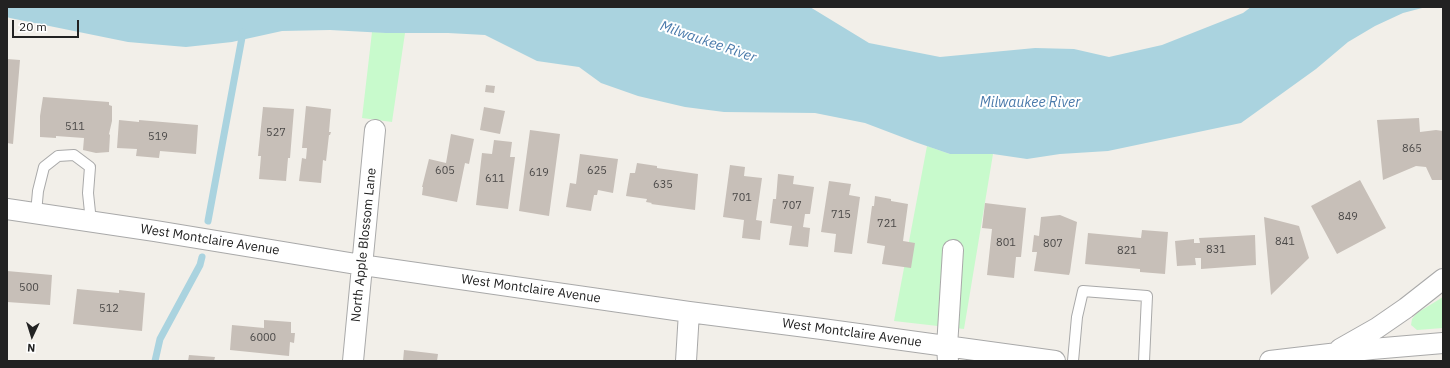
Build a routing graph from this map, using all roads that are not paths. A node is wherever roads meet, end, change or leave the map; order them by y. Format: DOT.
graph roads {
  1 [pos="375,130"];
  2 [pos="7,209"];
  3 [pos="36,213"];
  4 [pos="91,222"];
  5 [pos="953,250"];
  6 [pos="362,265"];
  7 [pos="1443,279"];
  8 [pos="689,312"];
  9 [pos="1443,343"];
  10 [pos="947,354"];
  11 [pos="1331,354"];
  12 [pos="353,361"];
  13 [pos="686,361"];
  14 [pos="1055,361"];
  15 [pos="1072,361"];
  16 [pos="1144,361"];
  17 [pos="1270,361"];
  1 -- 6 [label="street, North Apple Blossom Lane"];
  2 -- 3 [label="street, West Montclaire Avenue"];
  3 -- 4 [label="street, West Montclaire Avenue"];
  3 -- 4 [label="lane"];
  4 -- 6 [label="street, West Montclaire Avenue"];
  5 -- 10 [label="street"];
  6 -- 8 [label="street, West Montclaire Avenue"];
  6 -- 12 [label="street, North Apple Blossom Lane"];
  7 -- 11 [label="street"];
  8 -- 10 [label="street, West Montclaire Avenue"];
  8 -- 13 [label="street"];
  9 -- 11 [label="street"];
  10 -- 14 [label="street, West Montclaire Avenue"];
  11 -- 17 [label="street"];
  15 -- 16 [label="lane"];
}
